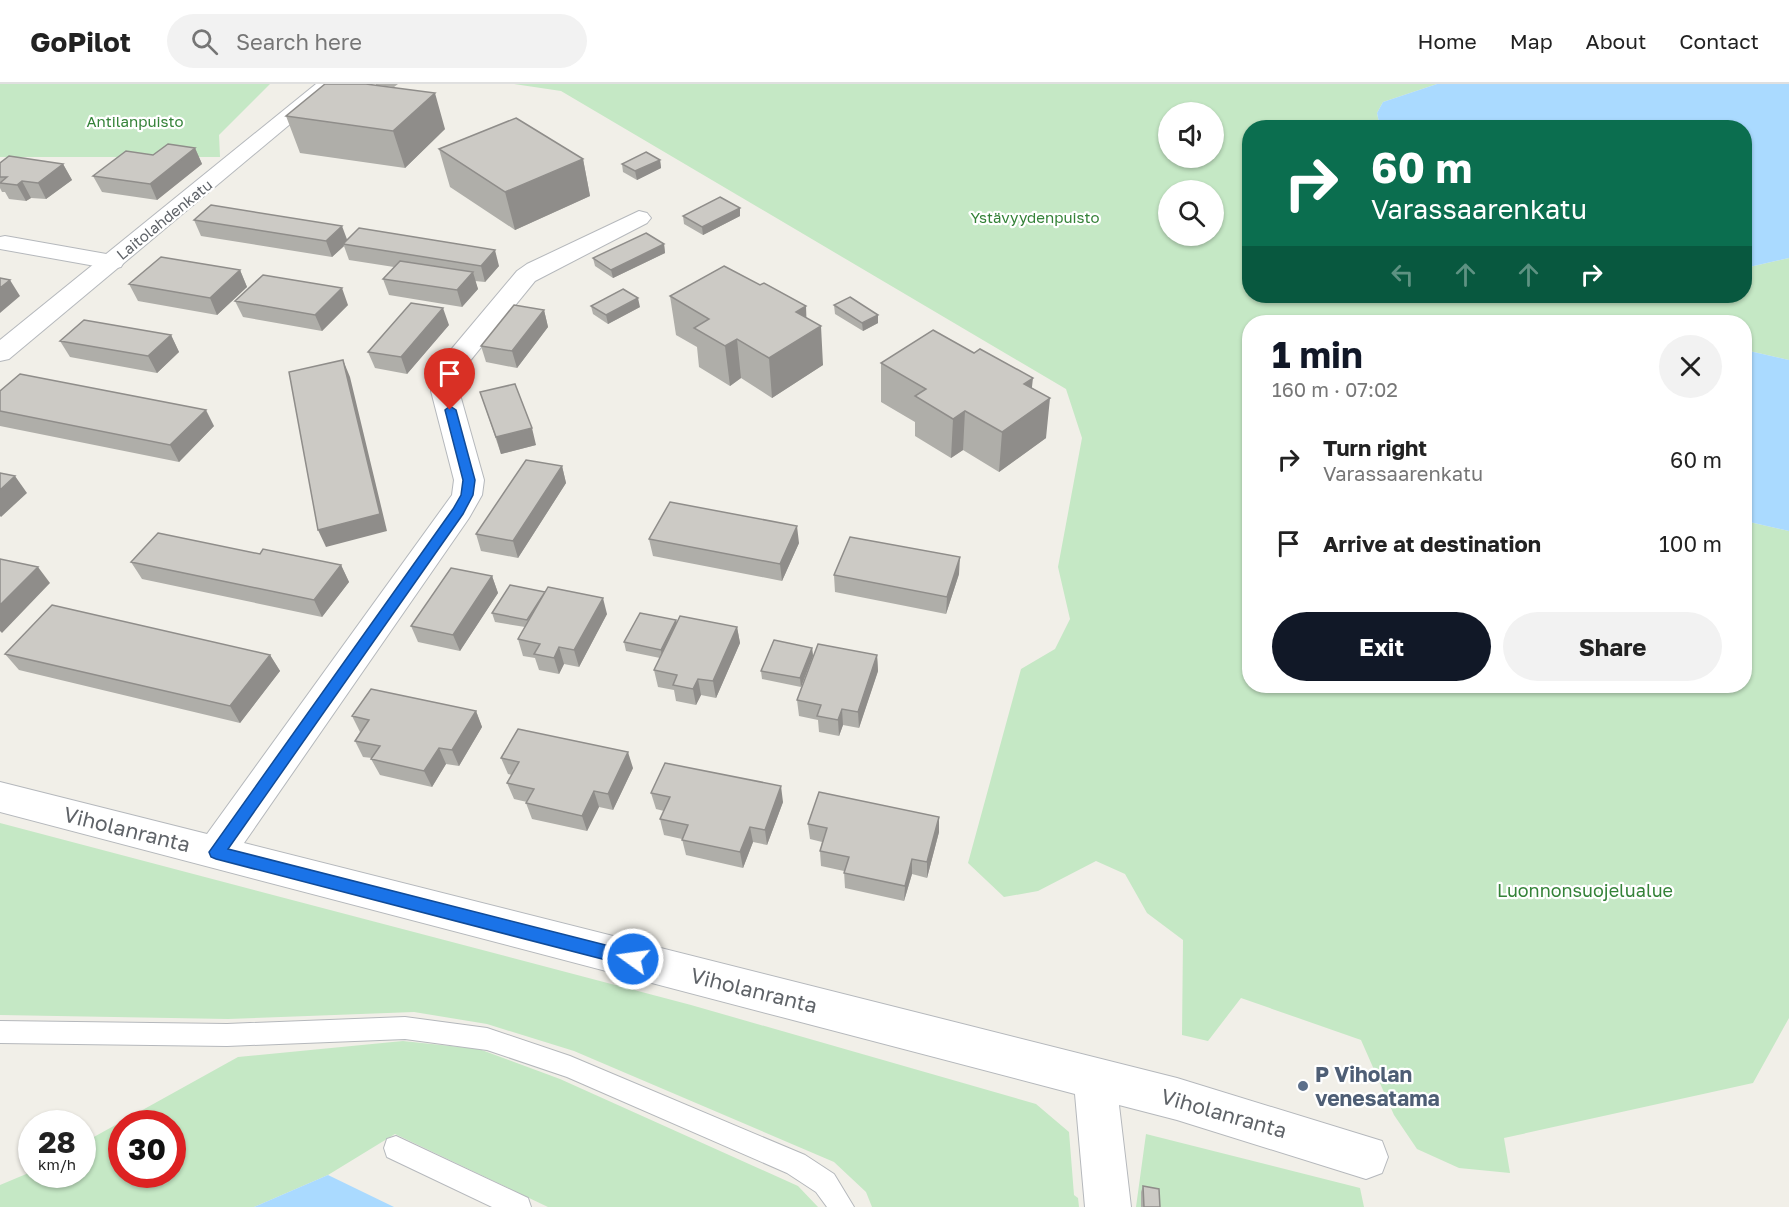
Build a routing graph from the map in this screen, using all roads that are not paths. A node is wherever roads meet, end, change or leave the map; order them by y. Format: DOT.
graph roads {
  1 [pos="328,84"];
  2 [pos="639,218"];
  3 [pos="5,243"];
  4 [pos="112,262"];
  5 [pos="0,353"];
  6 [pos="0,797"];
  7 [pos="216,852"];
  8 [pos="0,1032"];
  9 [pos="1095,1079"];
  10 [pos="396,1148"];
  11 [pos="1366,1157"];
  12 [pos="519,1207"];
  13 [pos="842,1207"];
  14 [pos="1108,1207"];
  1 -- 4 [label="street, Laitolahdenkatu"];
  2 -- 7 [label="street"];
  3 -- 4 [label="street"];
  4 -- 5 [label="street, Laitolahdenkatu"];
  6 -- 7 [label="street, Viholanranta"];
  7 -- 9 [label="street, Viholanranta"];
  8 -- 13 [label="lane"];
  9 -- 11 [label="street, Viholanranta"];
  9 -- 14 [label="street"];
  10 -- 12 [label="lane"];
}
